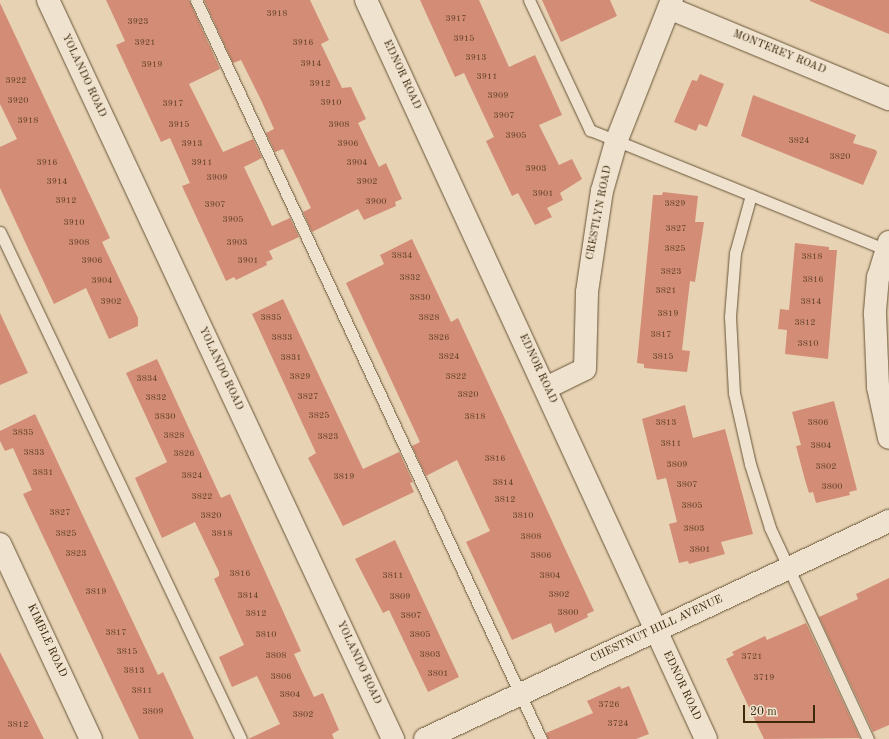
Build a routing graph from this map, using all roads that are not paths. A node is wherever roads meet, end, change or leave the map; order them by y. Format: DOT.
graph roads {
  1 [pos="48,0"];
  2 [pos="196,0"];
  3 [pos="366,0"];
  4 [pos="529,0"];
  5 [pos="667,3"];
  6 [pos="889,99"];
  7 [pos="616,142"];
  8 [pos="751,195"];
  9 [pos="0,232"];
  10 [pos="888,248"];
  11 [pos="546,388"];
  12 [pos="889,438"];
  13 [pos="889,521"];
  14 [pos="0,544"];
  15 [pos="787,569"];
  16 [pos="655,631"];
  17 [pos="520,694"];
  18 [pos="91,739"];
  19 [pos="241,739"];
  20 [pos="393,739"];
  21 [pos="425,739"];
  22 [pos="541,739"];
  23 [pos="706,739"];
  24 [pos="868,739"];
  1 -- 20 [label="street, YOLANDO ROAD"];
  2 -- 17 [label="lane"];
  3 -- 11 [label="street, EDNOR ROAD"];
  4 -- 7 [label="lane"];
  5 -- 6 [label="street, MONTEREY ROAD"];
  5 -- 7 [label="street, CRESTLYN ROAD"];
  7 -- 8 [label="lane"];
  7 -- 11 [label="street, CRESTLYN ROAD"];
  8 -- 10 [label="lane"];
  8 -- 15 [label="lane"];
  9 -- 19 [label="lane"];
  10 -- 12 [label="street"];
  11 -- 16 [label="street, EDNOR ROAD"];
  13 -- 15 [label="street, CHESTNUT HILL AVENUE"];
  14 -- 18 [label="street, KIMBLE ROAD"];
  15 -- 16 [label="street, CHESTNUT HILL AVENUE"];
  15 -- 24 [label="lane"];
  16 -- 17 [label="street, CHESTNUT HILL AVENUE"];
  16 -- 23 [label="street, EDNOR ROAD"];
  17 -- 21 [label="street, CHESTNUT HILL AVENUE"];
  17 -- 22 [label="lane"];
}
